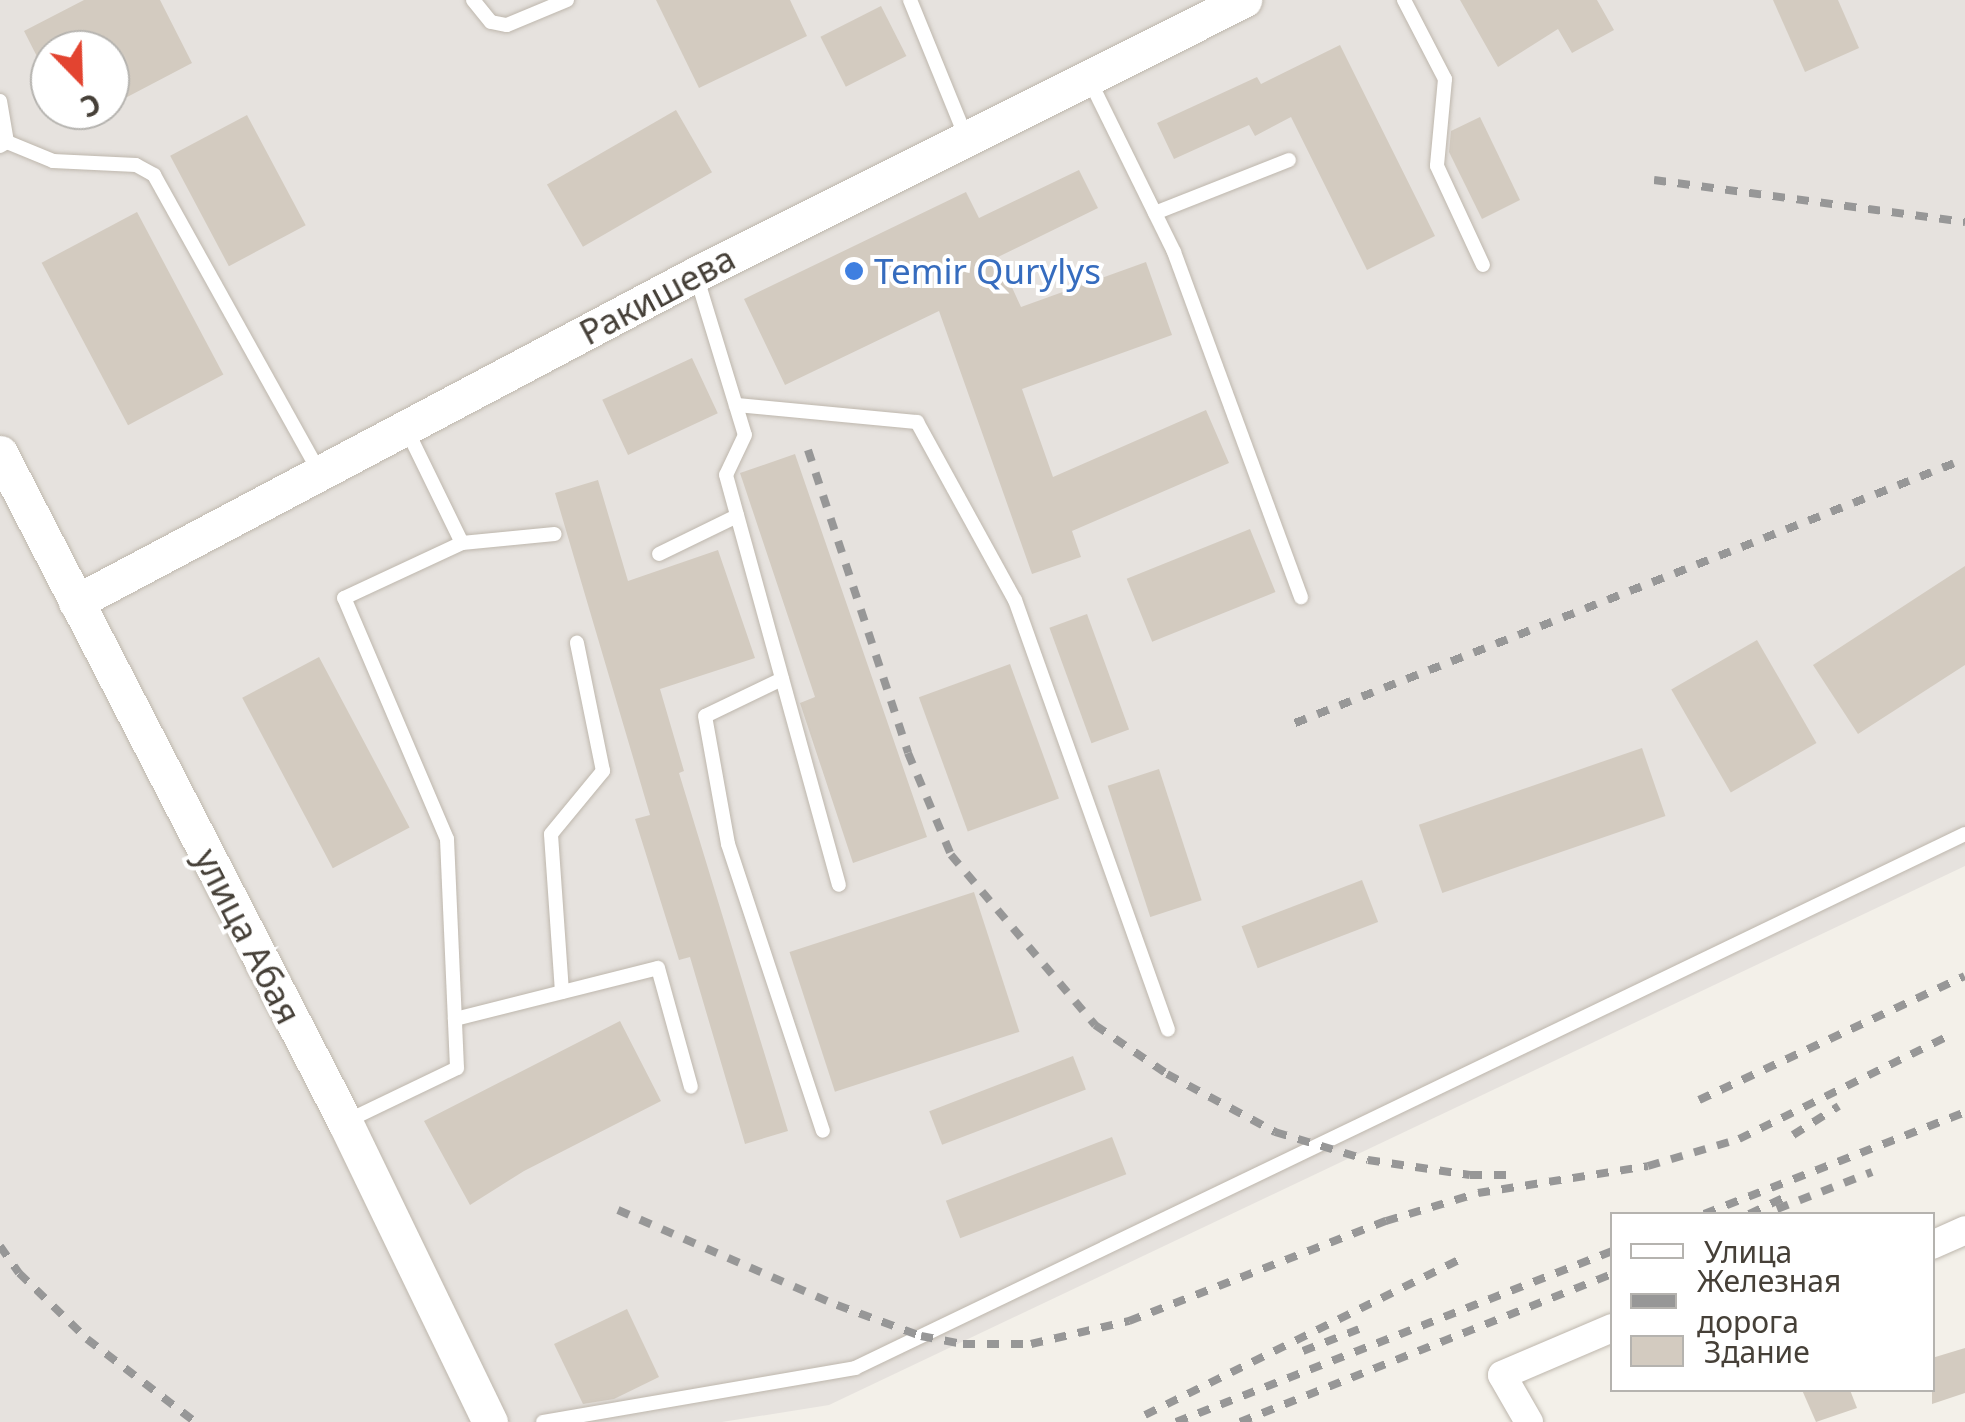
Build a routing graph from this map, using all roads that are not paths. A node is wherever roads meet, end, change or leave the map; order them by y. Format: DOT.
graph roads {
  1 [pos="473,0"];
  2 [pos="567,0"];
  3 [pos="910,0"];
  4 [pos="1244,0"];
  5 [pos="1404,0"];
  6 [pos="1088,77"];
  7 [pos="0,102"];
  8 [pos="966,138"];
  9 [pos="4,144"];
  10 [pos="1288,160"];
  11 [pos="1156,213"];
  12 [pos="1483,265"];
  13 [pos="696,274"];
  14 [pos="736,405"];
  15 [pos="406,427"];
  16 [pos="0,453"];
  17 [pos="320,472"];
  18 [pos="737,516"];
  19 [pos="555,534"];
  20 [pos="462,543"];
  21 [pos="659,554"];
  22 [pos="1301,597"];
  23 [pos="76,602"];
  24 [pos="577,642"];
  25 [pos="782,679"];
  26 [pos="1965,834"];
  27 [pos="838,885"];
  28 [pos="562,992"];
  29 [pos="455,1019"];
  30 [pos="1168,1030"];
  31 [pos="691,1087"];
  32 [pos="345,1122"];
  33 [pos="823,1131"];
  34 [pos="1965,1230"];
  35 [pos="1935,1244"];
  36 [pos="1610,1329"];
  37 [pos="490,1422"];
  38 [pos="543,1422"];
  39 [pos="1529,1422"];
  1 -- 2 [label="lane"];
  3 -- 8 [label="lane"];
  4 -- 6 [label="street, Ракишева"];
  5 -- 12 [label="lane"];
  6 -- 8 [label="street, Ракишева"];
  6 -- 11 [label="lane"];
  7 -- 9 [label="lane"];
  8 -- 13 [label="street, Ракишева"];
  9 -- 17 [label="lane"];
  10 -- 11 [label="lane"];
  11 -- 22 [label="lane"];
  13 -- 14 [label="lane"];
  13 -- 15 [label="street, Ракишева"];
  14 -- 18 [label="lane"];
  14 -- 30 [label="lane"];
  15 -- 17 [label="street, Ракишева"];
  15 -- 20 [label="lane"];
  16 -- 23 [label="street, улица Абая"];
  17 -- 23 [label="street, Ракишева"];
  18 -- 21 [label="lane"];
  18 -- 25 [label="lane"];
  19 -- 20 [label="lane"];
  20 -- 29 [label="lane"];
  23 -- 32 [label="street, улица Абая"];
  24 -- 28 [label="lane"];
  25 -- 27 [label="lane"];
  25 -- 33 [label="lane"];
  26 -- 38 [label="lane"];
  28 -- 29 [label="lane"];
  28 -- 31 [label="lane"];
  29 -- 32 [label="lane"];
  32 -- 37 [label="street, улица Абая"];
  34 -- 35 [label="street"];
  36 -- 39 [label="street"];
}
